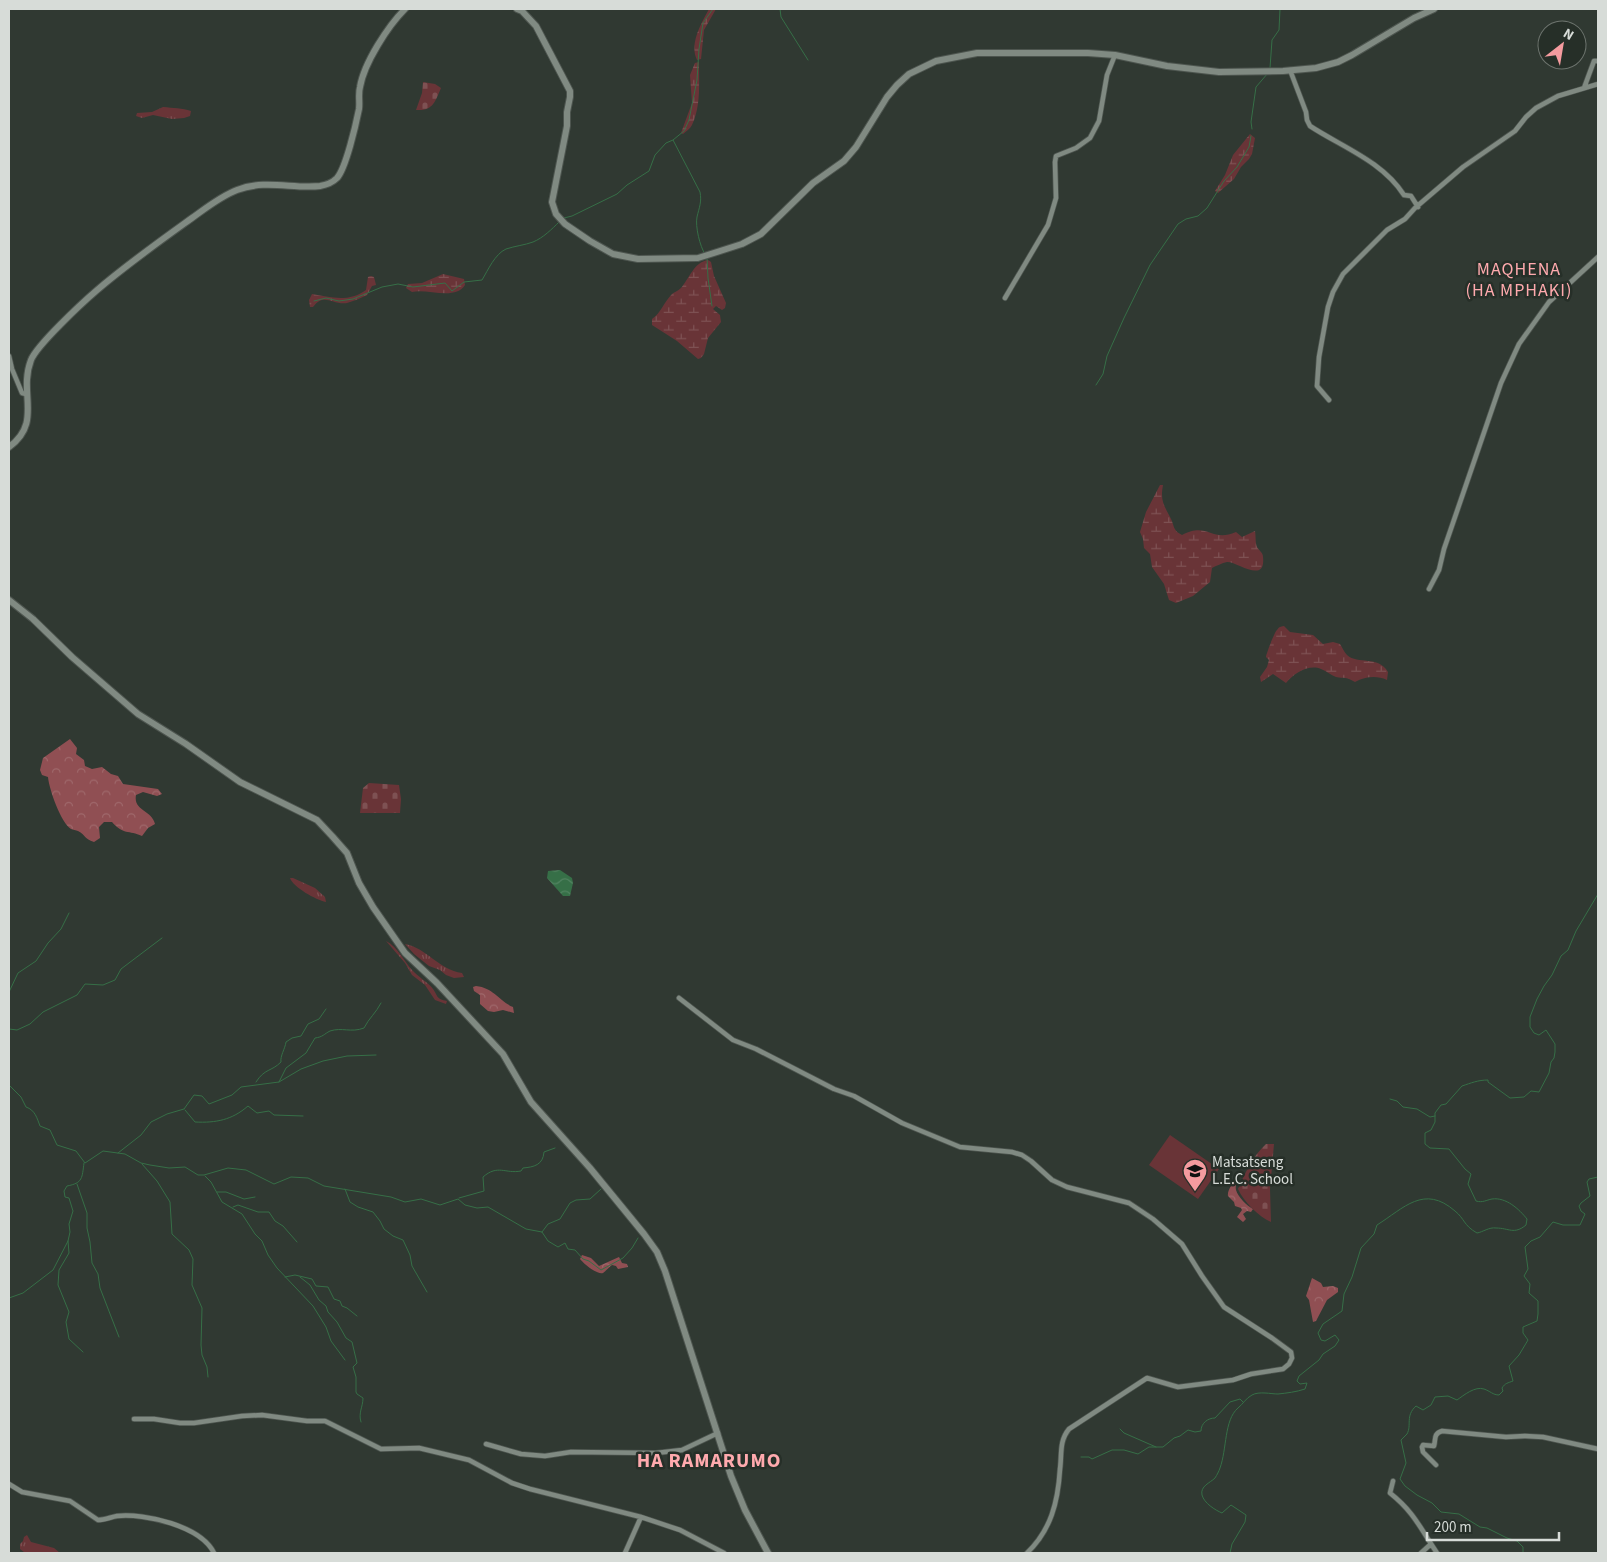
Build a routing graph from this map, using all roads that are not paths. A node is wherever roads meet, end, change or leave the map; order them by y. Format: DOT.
graph roads {
  1 [pos="405,9"];
  2 [pos="516,9"];
  3 [pos="1434,9"];
  4 [pos="1115,55"];
  5 [pos="1598,61"];
  6 [pos="1290,70"];
  7 [pos="1598,84"];
  8 [pos="1584,88"];
  9 [pos="1418,207"];
  10 [pos="1598,257"];
  11 [pos="1005,298"];
  12 [pos="9,356"];
  13 [pos="10,369"];
  14 [pos="26,394"];
  15 [pos="1329,400"];
  16 [pos="9,447"];
  17 [pos="1429,589"];
  18 [pos="9,600"];
  19 [pos="679,998"];
  20 [pos="134,1419"];
  21 [pos="718,1433"];
  22 [pos="486,1444"];
  23 [pos="1598,1449"];
  24 [pos="1436,1465"];
  25 [pos="1393,1481"];
  26 [pos="9,1484"];
  27 [pos="641,1517"];
  28 [pos="1431,1544"];
  29 [pos="214,1553"];
  30 [pos="625,1553"];
  31 [pos="723,1553"];
  32 [pos="768,1553"];
  33 [pos="1027,1553"];
  34 [pos="1421,1553"];
  35 [pos="1437,1553"];
  1 -- 14 [label="street"];
  2 -- 4 [label="street"];
  3 -- 6 [label="street"];
  4 -- 6 [label="street"];
  4 -- 11 [label="street"];
  5 -- 8 [label="street"];
  6 -- 9 [label="street"];
  7 -- 8 [label="street"];
  8 -- 9 [label="street"];
  9 -- 15 [label="street"];
  10 -- 17 [label="street"];
  12 -- 13 [label="street"];
  13 -- 14 [label="street"];
  14 -- 16 [label="street"];
  18 -- 21 [label="street"];
  19 -- 33 [label="street"];
  20 -- 27 [label="street"];
  21 -- 22 [label="street"];
  21 -- 32 [label="street"];
  23 -- 24 [label="street"];
  25 -- 28 [label="street"];
  26 -- 29 [label="street"];
  27 -- 30 [label="street"];
  27 -- 31 [label="street"];
  28 -- 34 [label="street"];
  28 -- 35 [label="street"];
}
